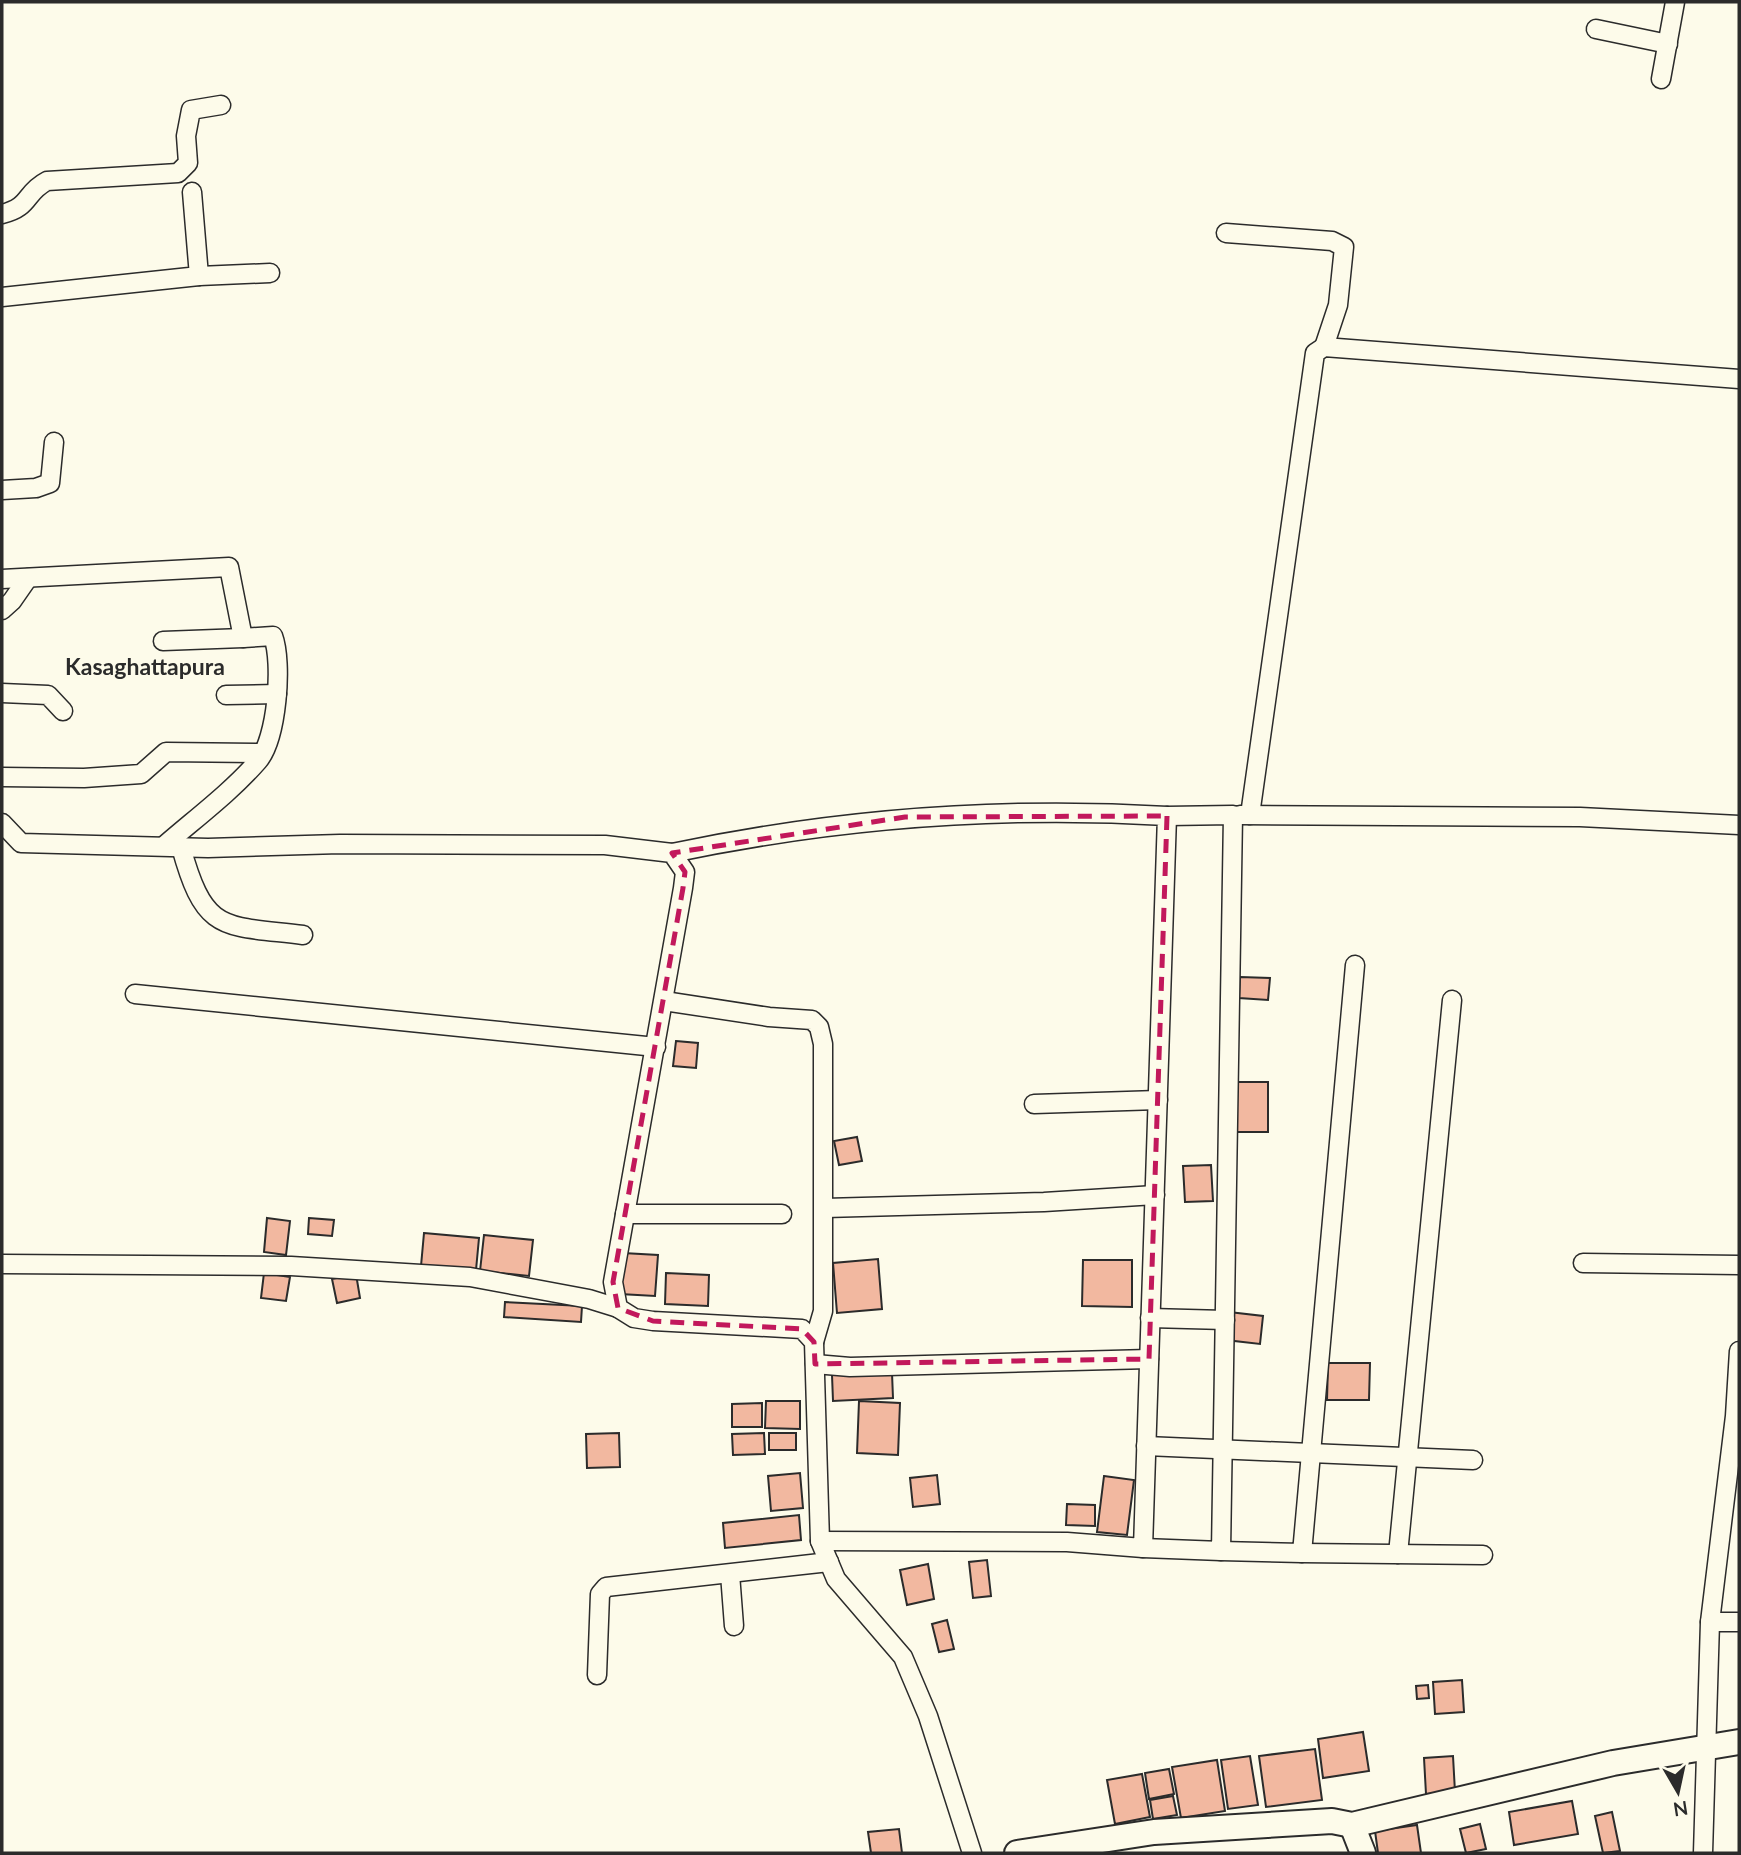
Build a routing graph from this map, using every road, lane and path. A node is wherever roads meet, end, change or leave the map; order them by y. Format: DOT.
graph roads {
  1 [pos="1675,2"];
  2 [pos="1596,29"];
  3 [pos="1668,44"];
  4 [pos="1661,79"];
  5 [pos="221,105"];
  6 [pos="192,192"];
  7 [pos="2,214"];
  8 [pos="1226,233"];
  9 [pos="270,273"];
  10 [pos="199,276"];
  11 [pos="2,297"];
  12 [pos="1324,348"];
  13 [pos="1739,379"];
  14 [pos="54,442"];
  15 [pos="2,490"];
  16 [pos="28,578"];
  17 [pos="2,579"];
  18 [pos="2,610"];
  19 [pos="243,638"];
  20 [pos="163,641"];
  21 [pos="2,694"];
  22 [pos="277,694"];
  23 [pos="226,695"];
  24 [pos="63,711"];
  25 [pos="262,753"];
  26 [pos="2,777"];
  27 [pos="1242,815"];
  28 [pos="1167,816"];
  29 [pos="2,823"];
  30 [pos="1739,825"];
  31 [pos="173,846"];
  32 [pos="672,853"];
  33 [pos="303,935"];
  34 [pos="1355,965"];
  35 [pos="135,994"];
  36 [pos="1452,1000"];
  37 [pos="664,1001"];
  38 [pos="656,1047"];
  39 [pos="1158,1100"];
  40 [pos="1034,1104"];
  41 [pos="1155,1195"];
  42 [pos="825,1208"];
  43 [pos="625,1214"];
  44 [pos="782,1214"];
  45 [pos="1583,1263"];
  46 [pos="2,1264"];
  47 [pos="1739,1265"];
  48 [pos="618,1308"];
  49 [pos="1150,1318"];
  50 [pos="1225,1320"];
  51 [pos="814,1342"];
  52 [pos="1739,1351"];
  53 [pos="1149,1359"];
  54 [pos="815,1364"];
  55 [pos="1146,1446"];
  56 [pos="1223,1448"];
  57 [pos="1311,1453"];
  58 [pos="1406,1455"];
  59 [pos="1473,1460"];
  60 [pos="820,1541"];
  61 [pos="1143,1548"];
  62 [pos="1221,1550"];
  63 [pos="1302,1553"];
  64 [pos="1398,1554"];
  65 [pos="1483,1555"];
  66 [pos="829,1562"];
  67 [pos="730,1574"];
  68 [pos="1710,1622"];
  69 [pos="1739,1622"];
  70 [pos="734,1626"];
  71 [pos="597,1675"];
  72 [pos="1739,1742"];
  73 [pos="1706,1748"];
  74 [pos="1352,1825"];
  75 [pos="972,1853"];
  76 [pos="1017,1853"];
  77 [pos="1363,1853"];
  78 [pos="1703,1853"];
  1 -- 3 [label="street"];
  2 -- 3 [label="street"];
  3 -- 4 [label="street"];
  5 -- 7 [label="street"];
  6 -- 10 [label="street"];
  8 -- 12 [label="street"];
  9 -- 10 [label="street"];
  10 -- 11 [label="street"];
  12 -- 13 [label="street"];
  12 -- 27 [label="street"];
  14 -- 15 [label="street"];
  16 -- 17 [label="street"];
  16 -- 18 [label="street"];
  16 -- 19 [label="street"];
  19 -- 20 [label="street"];
  19 -- 22 [label="street"];
  21 -- 24 [label="street"];
  22 -- 23 [label="street"];
  22 -- 25 [label="street"];
  25 -- 26 [label="street"];
  25 -- 31 [label="street"];
  27 -- 28 [label="street"];
  27 -- 30 [label="street"];
  27 -- 50 [label="street"];
  28 -- 32 [label="street"];
  28 -- 39 [label="street"];
  29 -- 31 [label="street"];
  31 -- 32 [label="street"];
  31 -- 33 [label="street"];
  32 -- 37 [label="street"];
  34 -- 57 [label="street"];
  35 -- 38 [label="street"];
  36 -- 58 [label="street"];
  37 -- 38 [label="street"];
  37 -- 42 [label="street"];
  38 -- 43 [label="street"];
  39 -- 40 [label="street"];
  39 -- 41 [label="street"];
  41 -- 42 [label="street"];
  41 -- 49 [label="street"];
  42 -- 51 [label="street"];
  43 -- 44 [label="street"];
  43 -- 48 [label="street"];
  45 -- 47 [label="street"];
  46 -- 48 [label="street"];
  48 -- 51 [label="street"];
  49 -- 50 [label="street"];
  49 -- 53 [label="street"];
  50 -- 56 [label="street"];
  51 -- 54 [label="street"];
  52 -- 68 [label="street"];
  53 -- 54 [label="street"];
  53 -- 55 [label="street"];
  54 -- 60 [label="street"];
  55 -- 56 [label="street"];
  55 -- 61 [label="street"];
  56 -- 57 [label="street"];
  56 -- 62 [label="street"];
  57 -- 58 [label="street"];
  57 -- 63 [label="street"];
  58 -- 59 [label="street"];
  58 -- 64 [label="street"];
  60 -- 61 [label="street"];
  60 -- 66 [label="street"];
  61 -- 62 [label="street"];
  62 -- 63 [label="street"];
  63 -- 64 [label="street"];
  64 -- 65 [label="street"];
  66 -- 67 [label="street"];
  66 -- 75 [label="street"];
  67 -- 70 [label="street"];
  67 -- 71 [label="street"];
  68 -- 69 [label="street"];
  68 -- 73 [label="street"];
  72 -- 73 [label="street"];
  73 -- 74 [label="street"];
  73 -- 78 [label="street"];
  74 -- 76 [label="street"];
  74 -- 77 [label="street"];
}
